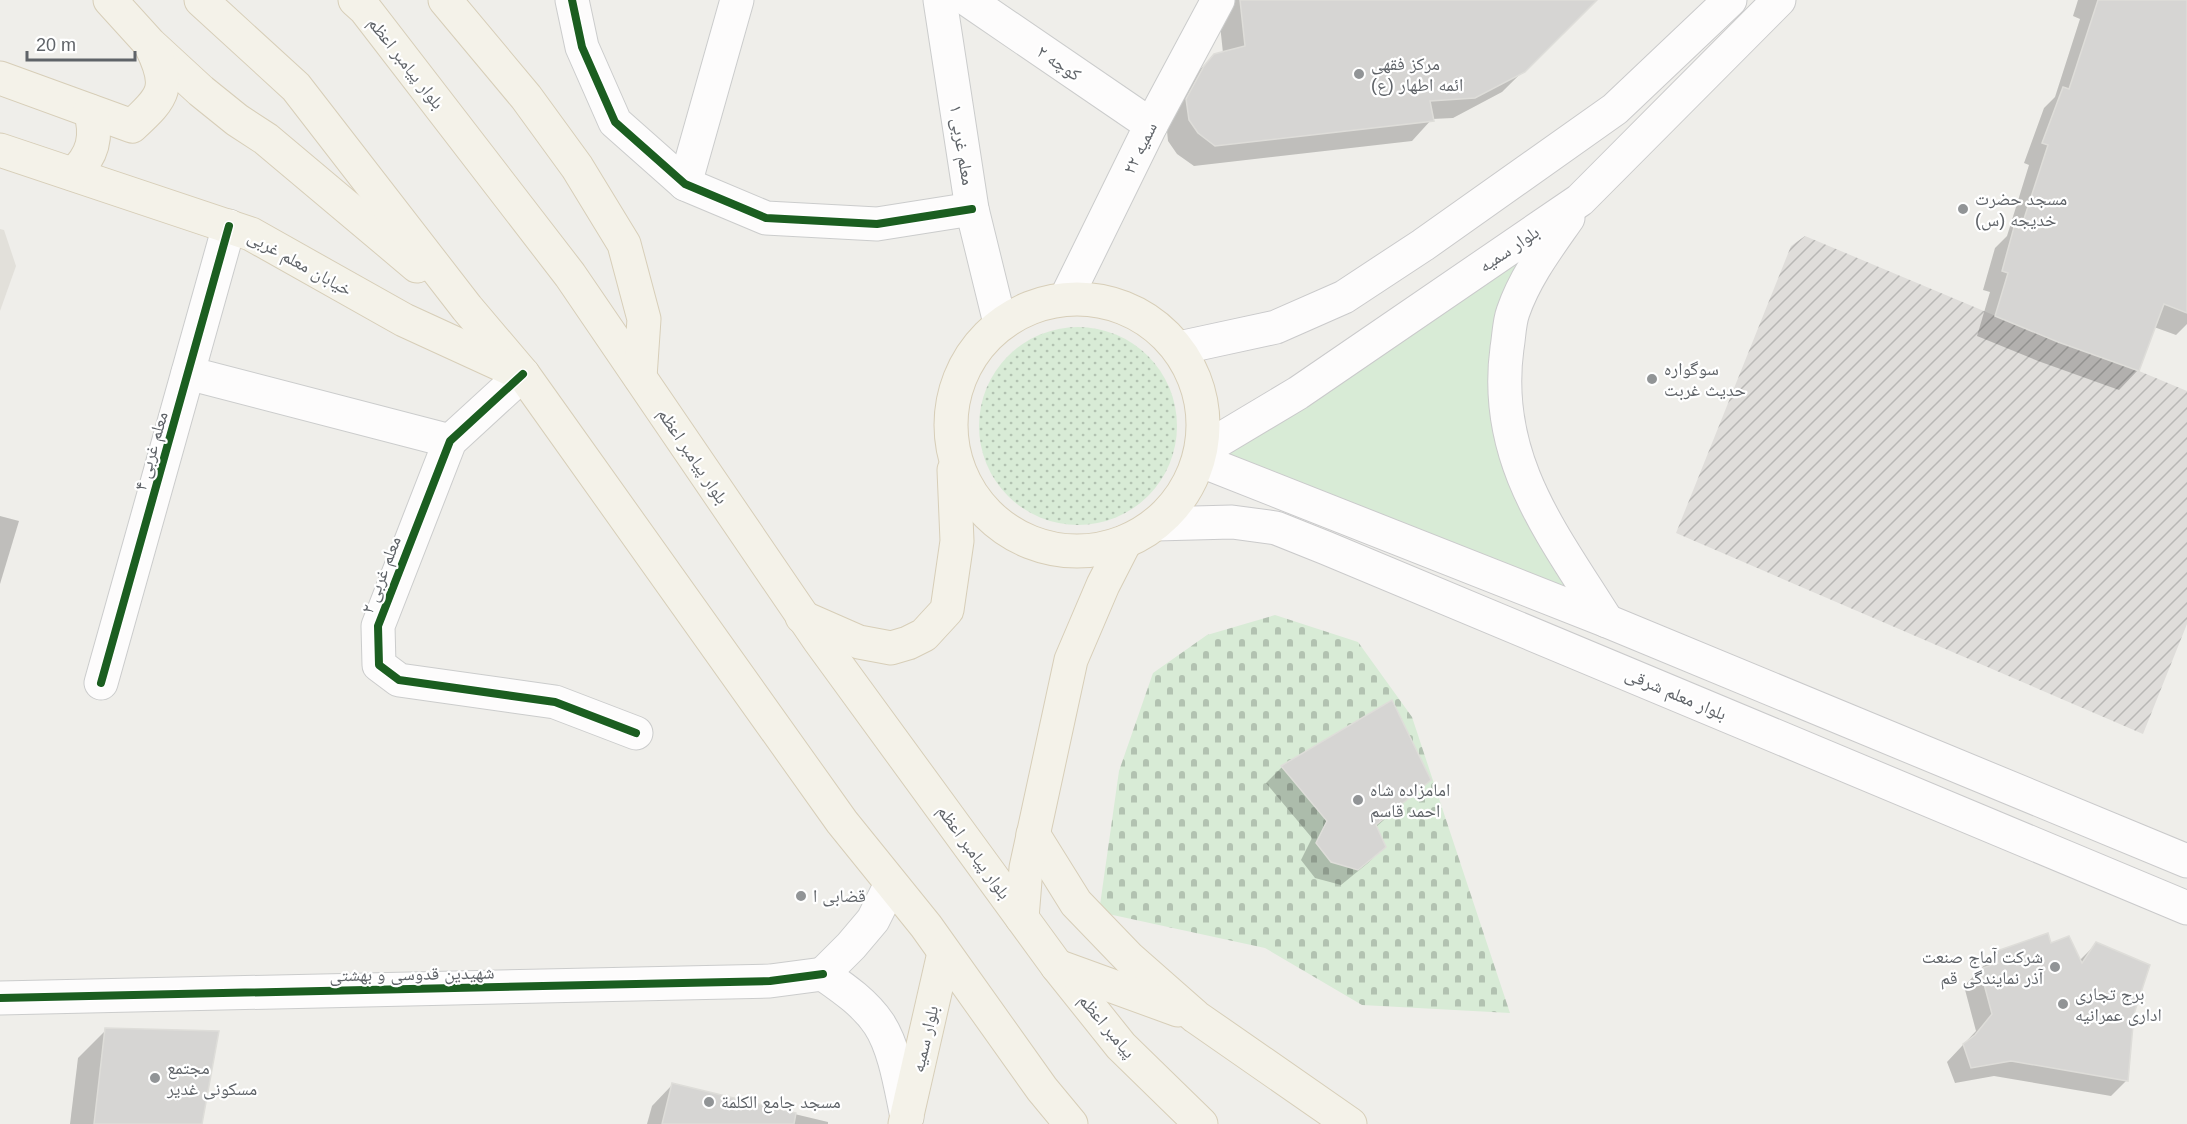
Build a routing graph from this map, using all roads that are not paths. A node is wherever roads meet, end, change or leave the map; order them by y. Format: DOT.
graph roads {
  1 [pos="110,0"];
  2 [pos="201,0"];
  3 [pos="355,0"];
  4 [pos="445,0"];
  5 [pos="572,0"];
  6 [pos="737,0"];
  7 [pos="940,0"];
  8 [pos="968,0"];
  9 [pos="1218,0"];
  10 [pos="1730,0"];
  11 [pos="1779,0"];
  12 [pos="150,44"];
  13 [pos="0,78"];
  14 [pos="90,111"];
  15 [pos="1151,125"];
  16 [pos="0,150"];
  17 [pos="73,174"];
  18 [pos="685,184"];
  19 [pos="1580,200"];
  20 [pos="972,209"];
  21 [pos="229,226"];
  22 [pos="1066,298"];
  23 [pos="467,308"];
  24 [pos="1000,323"];
  25 [pos="1179,348"];
  26 [pos="188,373"];
  27 [pos="523,375"];
  28 [pos="640,377"];
  29 [pos="450,441"];
  30 [pos="1200,455"];
  31 [pos="954,459"];
  32 [pos="1156,524"];
  33 [pos="1125,542"];
  34 [pos="802,617"];
  35 [pos="1607,621"];
  36 [pos="102,683"];
  37 [pos="636,733"];
  38 [pos="1033,834"];
  39 [pos="2187,861"];
  40 [pos="891,884"];
  41 [pos="2187,908"];
  42 [pos="1022,918"];
  43 [pos="944,953"];
  44 [pos="1057,966"];
  45 [pos="823,974"];
  46 [pos="0,998"];
  47 [pos="1196,1017"];
  48 [pos="906,1120"];
  49 [pos="1071,1124"];
  50 [pos="1201,1124"];
  51 [pos="1350,1124"];
  1 -- 12 [label="main road"];
  2 -- 23 [label="main road"];
  3 -- 28 [label="main road, بلوار پیامبر اعظم"];
  4 -- 28 [label="main road"];
  5 -- 18 [label="street"];
  6 -- 18 [label="street"];
  7 -- 20 [label="street, معلم غربی ۱"];
  8 -- 15 [label="street, کوچه ۲"];
  9 -- 15 [label="street, سمیه ۲۲"];
  10 -- 25 [label="street"];
  11 -- 19 [label="street, بلوار سمیه"];
  12 -- 14 [label="main road"];
  12 -- 23 [label="main road"];
  13 -- 14 [label="main road"];
  14 -- 17 [label="main road"];
  15 -- 22 [label="street, سمیه ۲۲"];
  16 -- 17 [label="main road, خیابان معلم غربی"];
  17 -- 21 [label="main road, خیابان معلم غربی"];
  18 -- 20 [label="street"];
  19 -- 30 [label="street, بلوار سمیه"];
  19 -- 35 [label="street"];
  20 -- 24 [label="street, معلم غربی ۱"];
  21 -- 26 [label="street, معلم غربی ۴"];
  21 -- 27 [label="main road, خیابان معلم غربی"];
  22 -- 24 [label="main road"];
  22 -- 25 [label="main road"];
  23 -- 27 [label="main road"];
  24 -- 31 [label="main road"];
  25 -- 30 [label="main road"];
  26 -- 29 [label="street"];
  26 -- 36 [label="street, معلم غربی ۴"];
  27 -- 29 [label="street, معلم غربی ۲"];
  27 -- 40 [label="main road"];
  28 -- 34 [label="main road, بلوار پیامبر اعظم"];
  29 -- 37 [label="street, معلم غربی ۲"];
  30 -- 32 [label="main road"];
  30 -- 35 [label="street"];
  31 -- 33 [label="main road"];
  31 -- 34 [label="main road"];
  32 -- 33 [label="main road"];
  32 -- 41 [label="street, بلوار معلم شرقی"];
  33 -- 38 [label="main road"];
  34 -- 42 [label="main road, بلوار پیامبر اعظم"];
  35 -- 39 [label="street"];
  38 -- 42 [label="main road"];
  38 -- 47 [label="main road"];
  40 -- 43 [label="main road"];
  40 -- 45 [label="street"];
  42 -- 44 [label="main road, پیامبر اعظم"];
  43 -- 48 [label="main road, بلوار سمیه"];
  43 -- 49 [label="main road"];
  44 -- 47 [label="main road"];
  44 -- 50 [label="main road, پیامبر اعظم"];
  45 -- 46 [label="street, شهیدین قدوسی و بهشتی"];
  45 -- 48 [label="street"];
  47 -- 51 [label="main road"];
}
